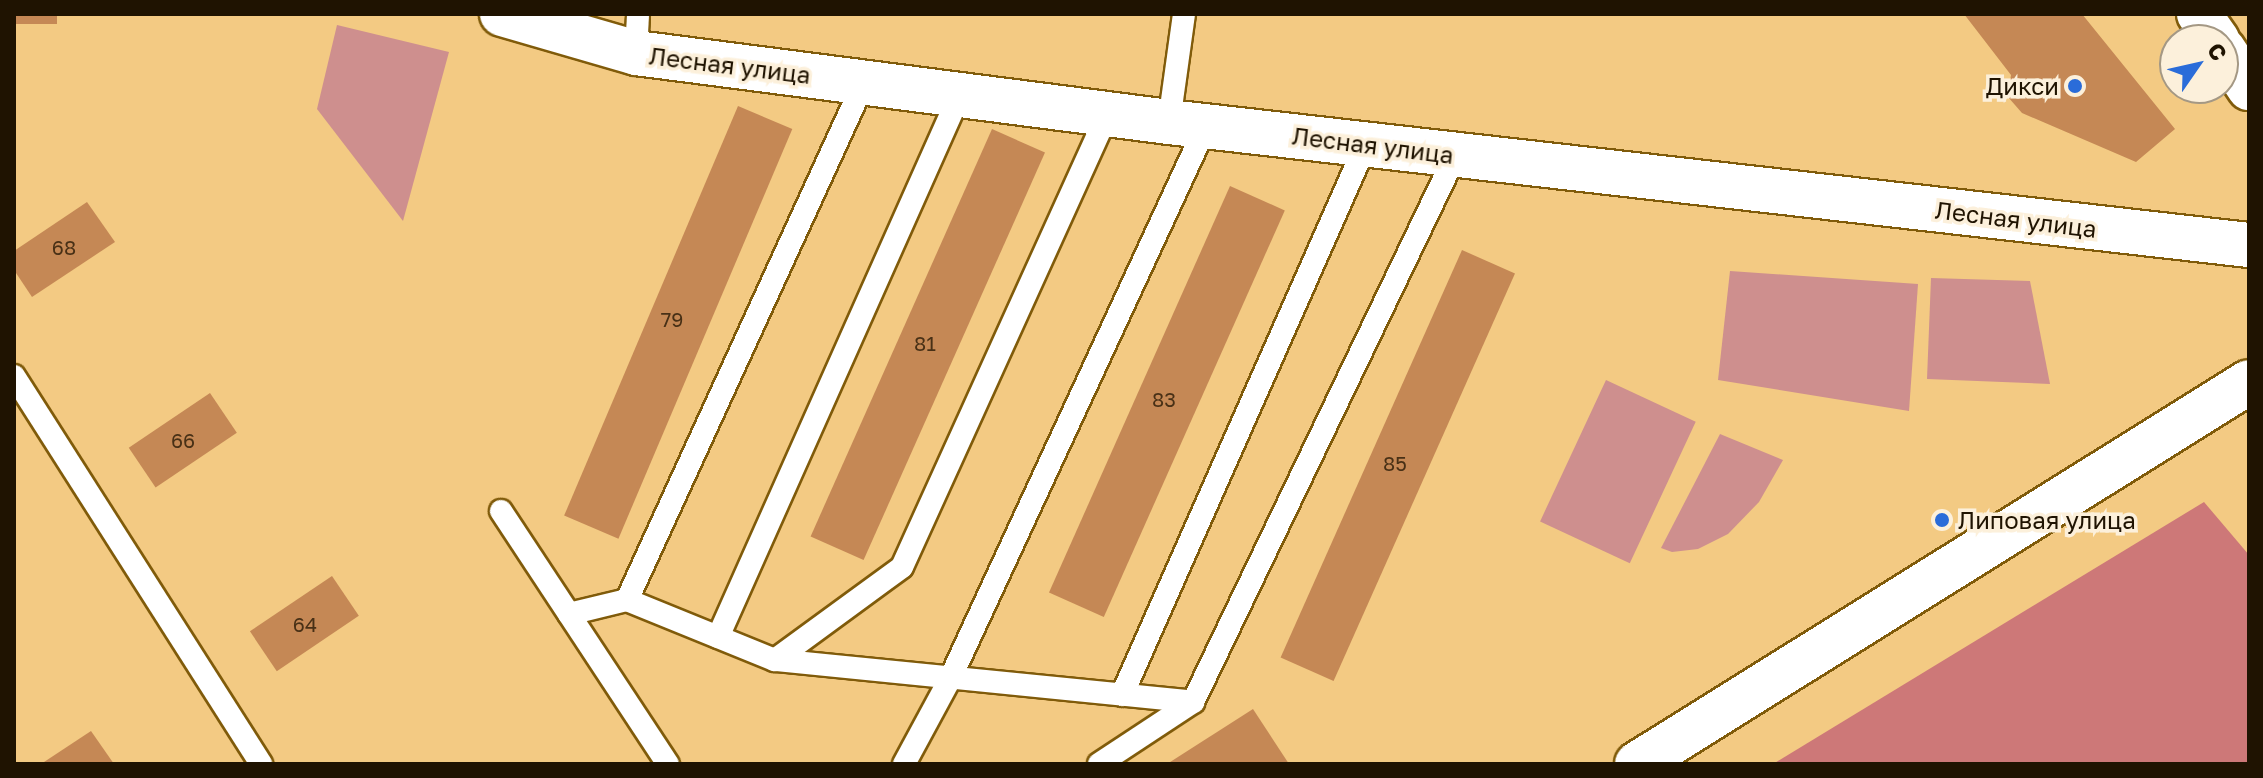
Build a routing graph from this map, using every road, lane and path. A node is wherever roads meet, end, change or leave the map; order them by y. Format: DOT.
graph roads {
  1 [pos="502,14"];
  2 [pos="1184,14"];
  3 [pos="637,33"];
  4 [pos="864,82"];
  5 [pos="960,94"];
  6 [pos="1108,113"];
  7 [pos="1188,124"];
  8 [pos="1366,144"];
  9 [pos="1456,154"];
  10 [pos="2249,245"];
  11 [pos="14,376"];
  12 [pos="2249,382"];
  13 [pos="501,511"];
  14 [pos="627,600"];
  15 [pos="569,614"];
  16 [pos="718,637"];
  17 [pos="775,660"];
  18 [pos="950,679"];
  19 [pos="1122,695"];
  20 [pos="1193,702"];
  21 [pos="261,764"];
  22 [pos="668,764"];
  23 [pos="904,764"];
  24 [pos="1099,764"];
  25 [pos="1637,764"];
  1 -- 3 [label="street, Лесная улица"];
  2 -- 7 [label="lane"];
  3 -- 4 [label="street, Лесная улица"];
  4 -- 5 [label="street, Лесная улица"];
  4 -- 14 [label="lane"];
  5 -- 6 [label="street, Лесная улица"];
  5 -- 16 [label="lane"];
  6 -- 7 [label="street, Лесная улица"];
  6 -- 17 [label="lane"];
  7 -- 8 [label="street, Лесная улица"];
  7 -- 18 [label="lane"];
  8 -- 9 [label="street, Лесная улица"];
  8 -- 19 [label="lane"];
  9 -- 10 [label="street, Лесная улица"];
  9 -- 20 [label="lane"];
  11 -- 21 [label="lane"];
  12 -- 25 [label="street"];
  13 -- 15 [label="lane"];
  14 -- 15 [label="lane"];
  14 -- 16 [label="lane"];
  15 -- 22 [label="lane"];
  16 -- 17 [label="lane"];
  17 -- 18 [label="lane"];
  18 -- 19 [label="lane"];
  18 -- 23 [label="lane"];
  19 -- 20 [label="lane"];
  20 -- 24 [label="lane"];
}
